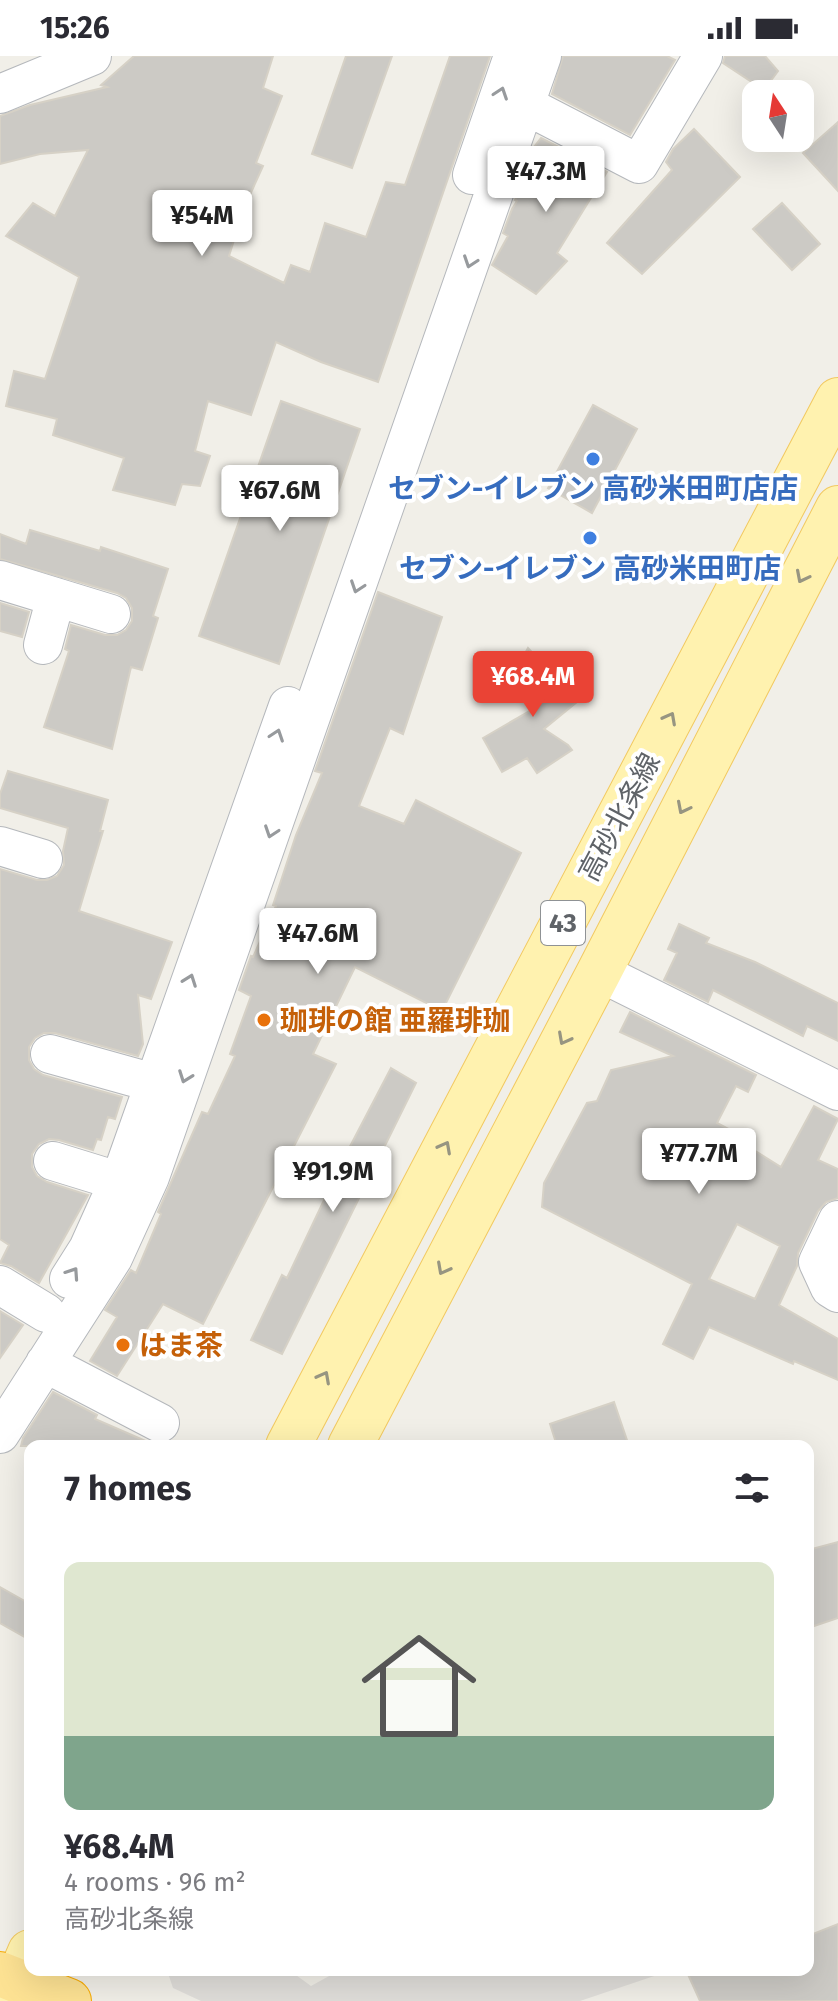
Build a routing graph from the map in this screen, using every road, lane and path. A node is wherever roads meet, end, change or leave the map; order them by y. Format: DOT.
graph roads {
  1 [pos="92,56"];
  2 [pos="513,56"];
  3 [pos="542,56"];
  4 [pos="703,56"];
  5 [pos="0,94"];
  6 [pos="525,105"];
  7 [pos="474,211"];
  8 [pos="832,427"];
  9 [pos="379,484"];
  10 [pos="838,508"];
  11 [pos="0,580"];
  12 [pos="56,597"];
  13 [pos="111,614"];
  14 [pos="43,645"];
  15 [pos="0,846"];
  16 [pos="43,859"];
  17 [pos="599,972"];
  18 [pos="50,1054"];
  19 [pos="154,1083"];
  20 [pos="838,1091"];
  21 [pos="53,1161"];
  22 [pos="118,1181"];
  23 [pos="838,1220"];
  24 [pos="0,1285"];
  25 [pos="838,1293"];
  26 [pos="46,1313"];
  27 [pos="45,1363"];
  28 [pos="7,1386"];
  29 [pos="160,1423"];
  30 [pos="0,1434"];
  31 [pos="291,1440"];
  32 [pos="353,1440"];
  1 -- 5 [label="street"];
  7 -- 2 [label="street, one-way"];
  3 -- 6 [label="street"];
  4 -- 6 [label="street"];
  6 -- 7 [label="street"];
  7 -- 9 [label="street"];
  31 -- 8 [label="main road, 高砂北条線 / 43, one-way"];
  19 -- 9 [label="street, one-way"];
  9 -- 27 [label="street, one-way"];
  10 -- 17 [label="main road, 高砂北条線 / 43, one-way"];
  11 -- 12 [label="street"];
  12 -- 13 [label="street"];
  12 -- 14 [label="street"];
  15 -- 16 [label="street"];
  17 -- 20 [label="street"];
  17 -- 32 [label="main road, 高砂北条線 / 43, one-way"];
  18 -- 19 [label="street"];
  19 -- 22 [label="street"];
  21 -- 22 [label="street"];
  26 -- 22 [label="street, one-way"];
  23 -- 25 [label="street"];
  24 -- 26 [label="street"];
  26 -- 28 [label="street"];
  27 -- 28 [label="street"];
  27 -- 29 [label="street"];
  28 -- 30 [label="street"];
}
